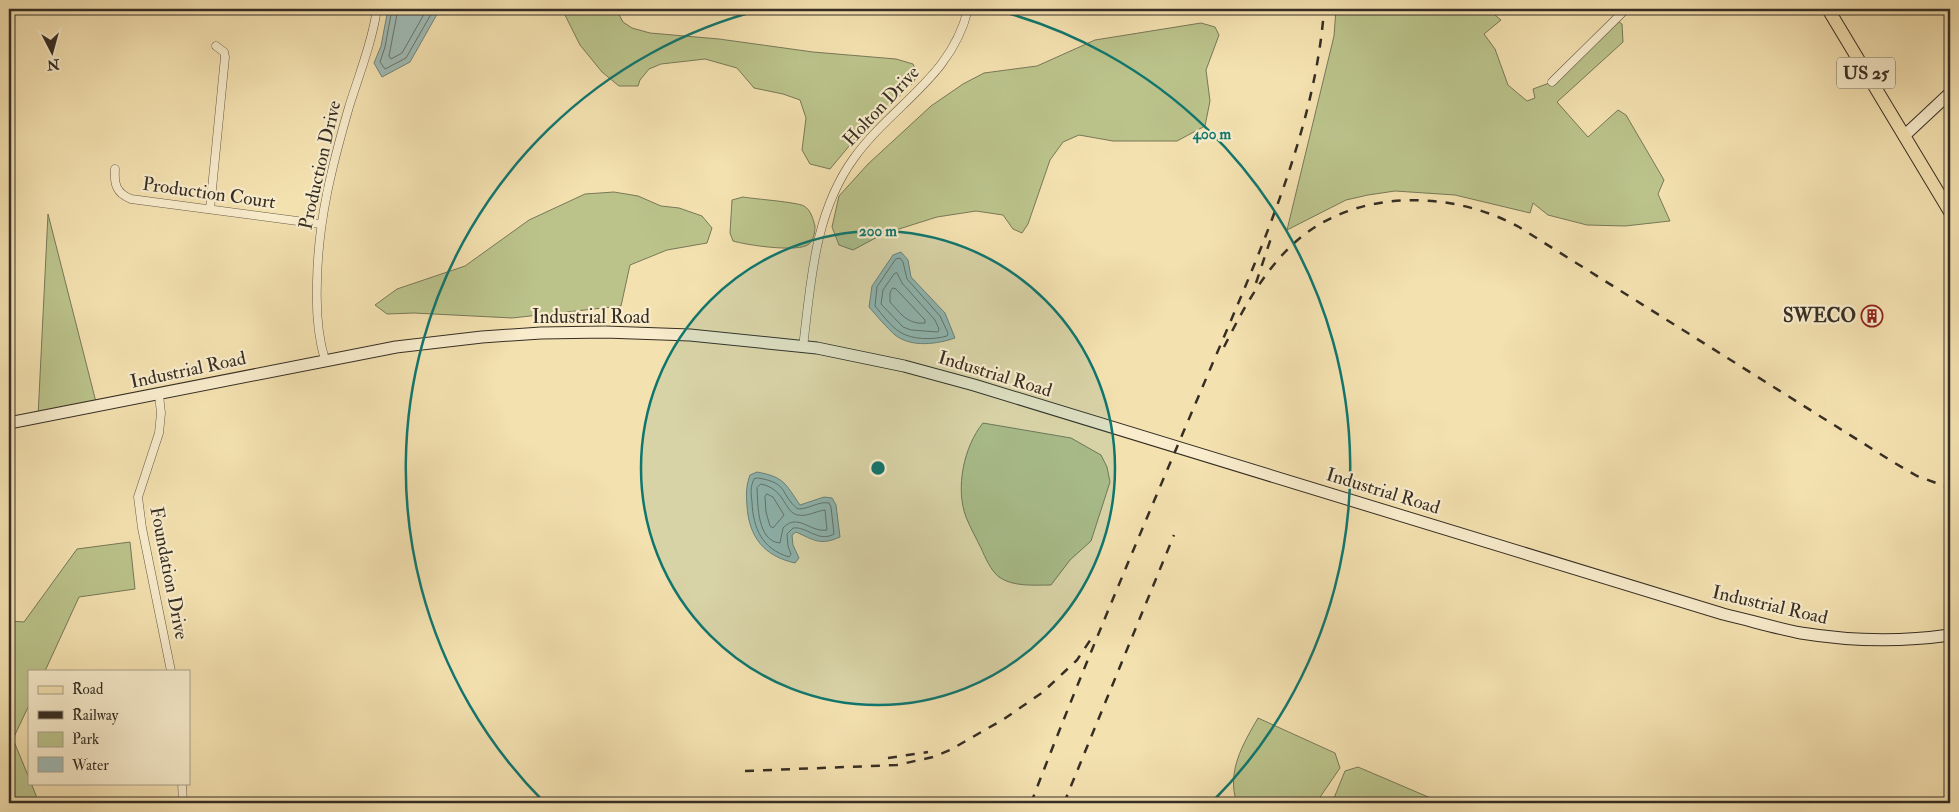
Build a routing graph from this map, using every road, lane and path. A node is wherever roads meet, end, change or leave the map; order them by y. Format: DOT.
graph roads {
  1 [pos="377,9"];
  2 [pos="968,9"];
  3 [pos="1626,9"];
  4 [pos="1828,9"];
  5 [pos="216,46"];
  6 [pos="1552,82"];
  7 [pos="1950,93"];
  8 [pos="1904,136"];
  9 [pos="115,169"];
  10 [pos="210,209"];
  11 [pos="1950,212"];
  12 [pos="320,224"];
  13 [pos="803,347"];
  14 [pos="325,360"];
  15 [pos="159,395"];
  16 [pos="9,423"];
  17 [pos="1950,635"];
  18 [pos="171,670"];
  19 [pos="182,784"];
  20 [pos="183,803"];
  1 -- 12 [label="street, Production Drive"];
  2 -- 13 [label="street, Holton Drive"];
  3 -- 6 [label="street"];
  4 -- 8 [label="main road, US 25"];
  5 -- 10 [label="street"];
  7 -- 8 [label="main road"];
  8 -- 11 [label="main road, US 25"];
  9 -- 10 [label="street, Production Court"];
  10 -- 12 [label="street, Production Court"];
  12 -- 14 [label="street, Production Drive"];
  13 -- 14 [label="main road, Industrial Road"];
  13 -- 17 [label="main road, Industrial Road"];
  14 -- 15 [label="main road, Industrial Road"];
  15 -- 16 [label="main road, Industrial Road"];
  15 -- 18 [label="street, Foundation Drive"];
  19 -- 20 [label="street"];
}
